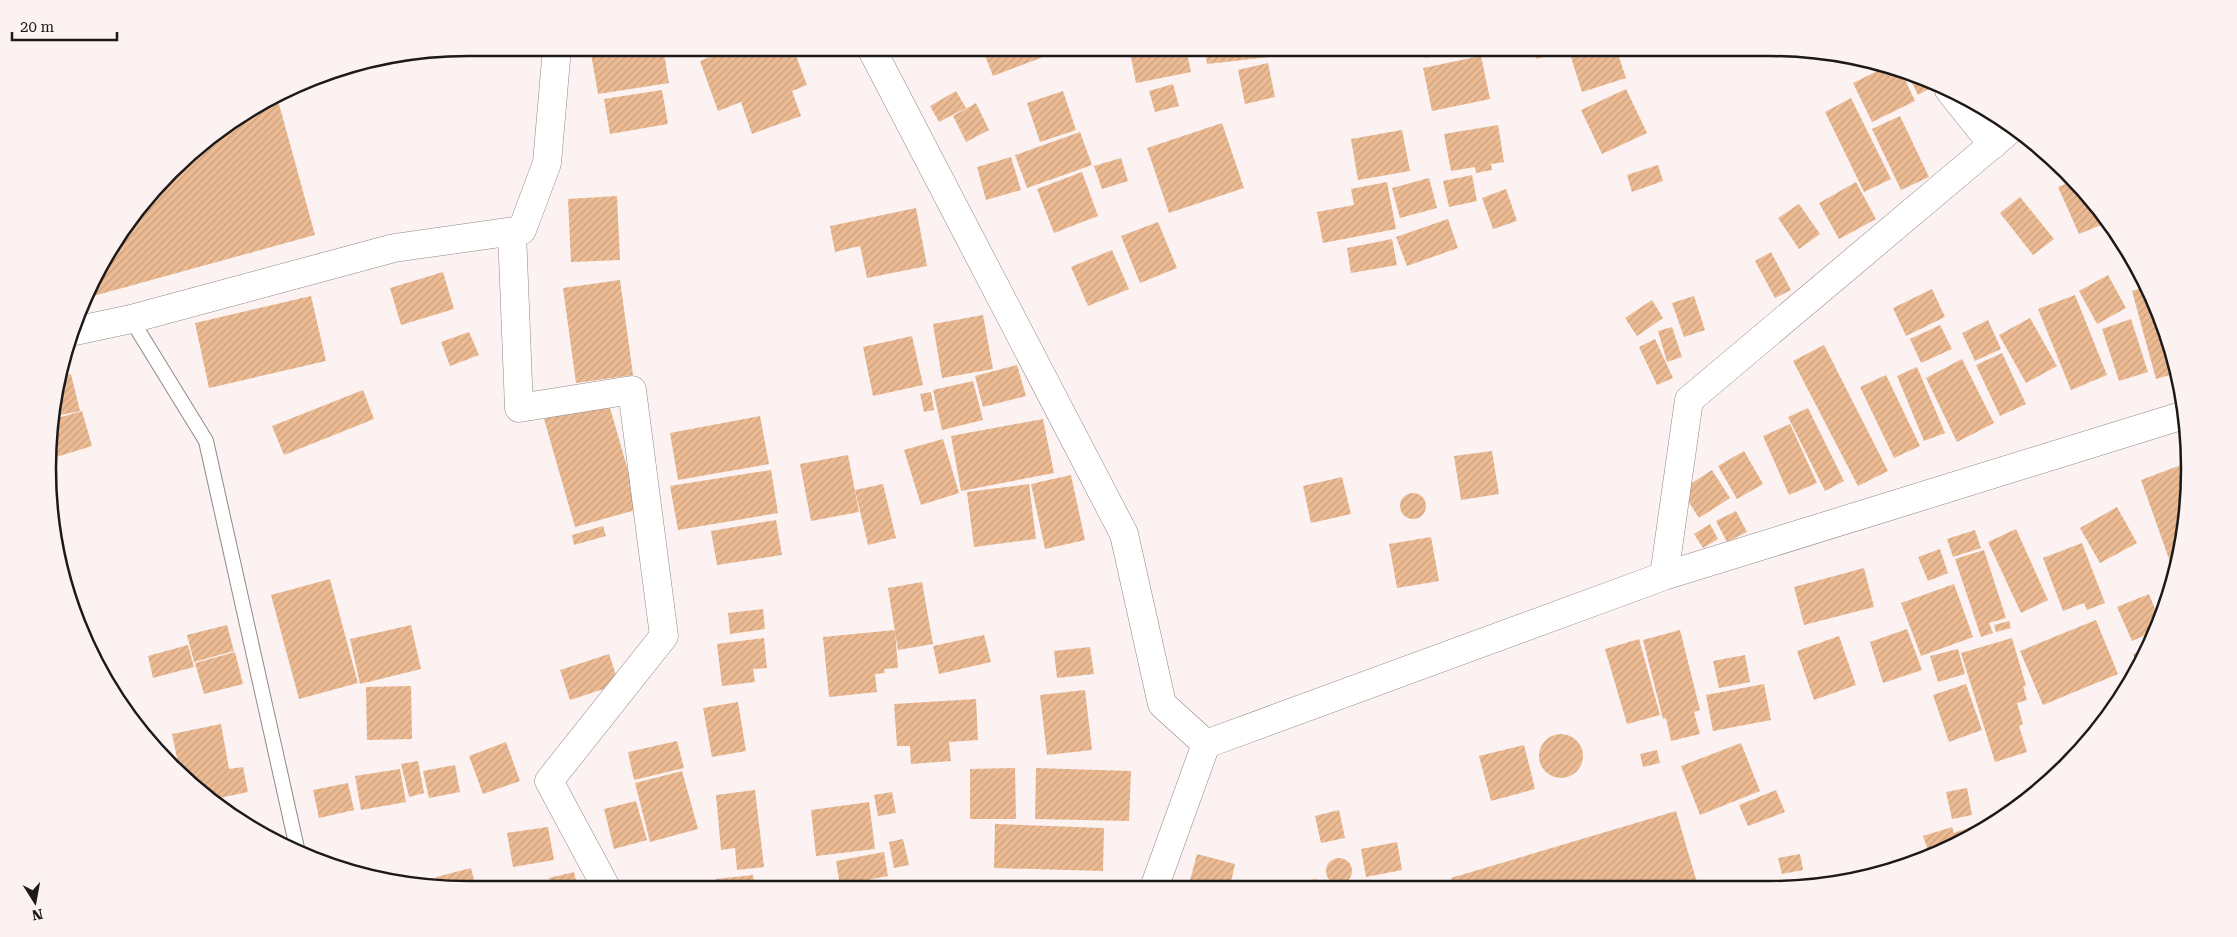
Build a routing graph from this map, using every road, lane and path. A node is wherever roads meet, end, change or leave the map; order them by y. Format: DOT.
graph roads {
  1 [pos="556,56"];
  2 [pos="875,56"];
  3 [pos="1972,109"];
  4 [pos="2003,136"];
  5 [pos="512,232"];
  6 [pos="131,319"];
  7 [pos="80,330"];
  8 [pos="2177,417"];
  9 [pos="1664,576"];
  10 [pos="1206,744"];
  11 [pos="296,842"];
  12 [pos="603,881"];
  13 [pos="1157,881"];
  1 -- 5 [label="street"];
  2 -- 10 [label="street"];
  3 -- 4 [label="street"];
  4 -- 9 [label="street"];
  5 -- 6 [label="street"];
  5 -- 12 [label="street"];
  6 -- 7 [label="street"];
  6 -- 11 [label="lane"];
  8 -- 9 [label="street"];
  9 -- 10 [label="street"];
  10 -- 13 [label="street"];
}
